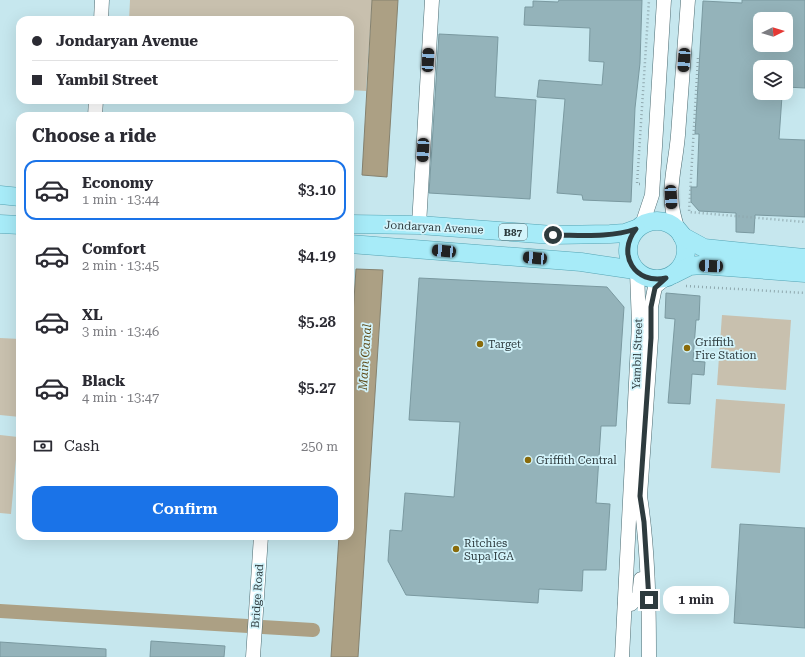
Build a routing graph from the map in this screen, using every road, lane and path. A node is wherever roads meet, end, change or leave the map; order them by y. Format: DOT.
graph roads {
  1 [pos="102,0"];
  2 [pos="432,0"];
  3 [pos="649,0"];
  4 [pos="664,0"];
  5 [pos="688,0"];
  6 [pos="101,16"];
  7 [pos="699,55"];
  8 [pos="636,184"];
  9 [pos="0,195"];
  10 [pos="16,197"];
  11 [pos="805,222"];
  12 [pos="0,224"];
  13 [pos="354,224"];
  14 [pos="16,225"];
  15 [pos="419,225"];
  16 [pos="639,227"];
  17 [pos="680,234"];
  18 [pos="354,244"];
  19 [pos="805,258"];
  20 [pos="636,271"];
  21 [pos="805,273"];
  22 [pos="672,280"];
  23 [pos="805,293"];
  24 [pos="644,522"];
  25 [pos="261,540"];
  26 [pos="625,604"];
  27 [pos="253,657"];
  28 [pos="622,657"];
  29 [pos="649,657"];
  1 -- 6 [label="street"];
  2 -- 15 [label="street"];
  3 -- 8 [label="path"];
  4 -- 16 [label="street"];
  5 -- 17 [label="street"];
  7 -- 11 [label="path"];
  9 -- 10 [label="main road"];
  12 -- 14 [label="main road"];
  13 -- 15 [label="main road, Jondaryan Avenue / B87"];
  15 -- 16 [label="main road, Jondaryan Avenue / B87"];
  16 -- 17 [label="main road, B87"];
  16 -- 20 [label="main road"];
  17 -- 19 [label="main road, B87"];
  17 -- 22 [label="main road"];
  18 -- 20 [label="main road, Jondaryan Avenue / B87"];
  20 -- 22 [label="main road, B87"];
  20 -- 26 [label="street, Yambil Street"];
  21 -- 22 [label="main road"];
  22 -- 23 [label="path"];
  22 -- 24 [label="street, Yambil Street"];
  24 -- 26 [label="street, Yambil Street"];
  24 -- 29 [label="street, Yambil Street"];
  25 -- 27 [label="street, Bridge Road"];
  26 -- 28 [label="street, Yambil Street"];
}
